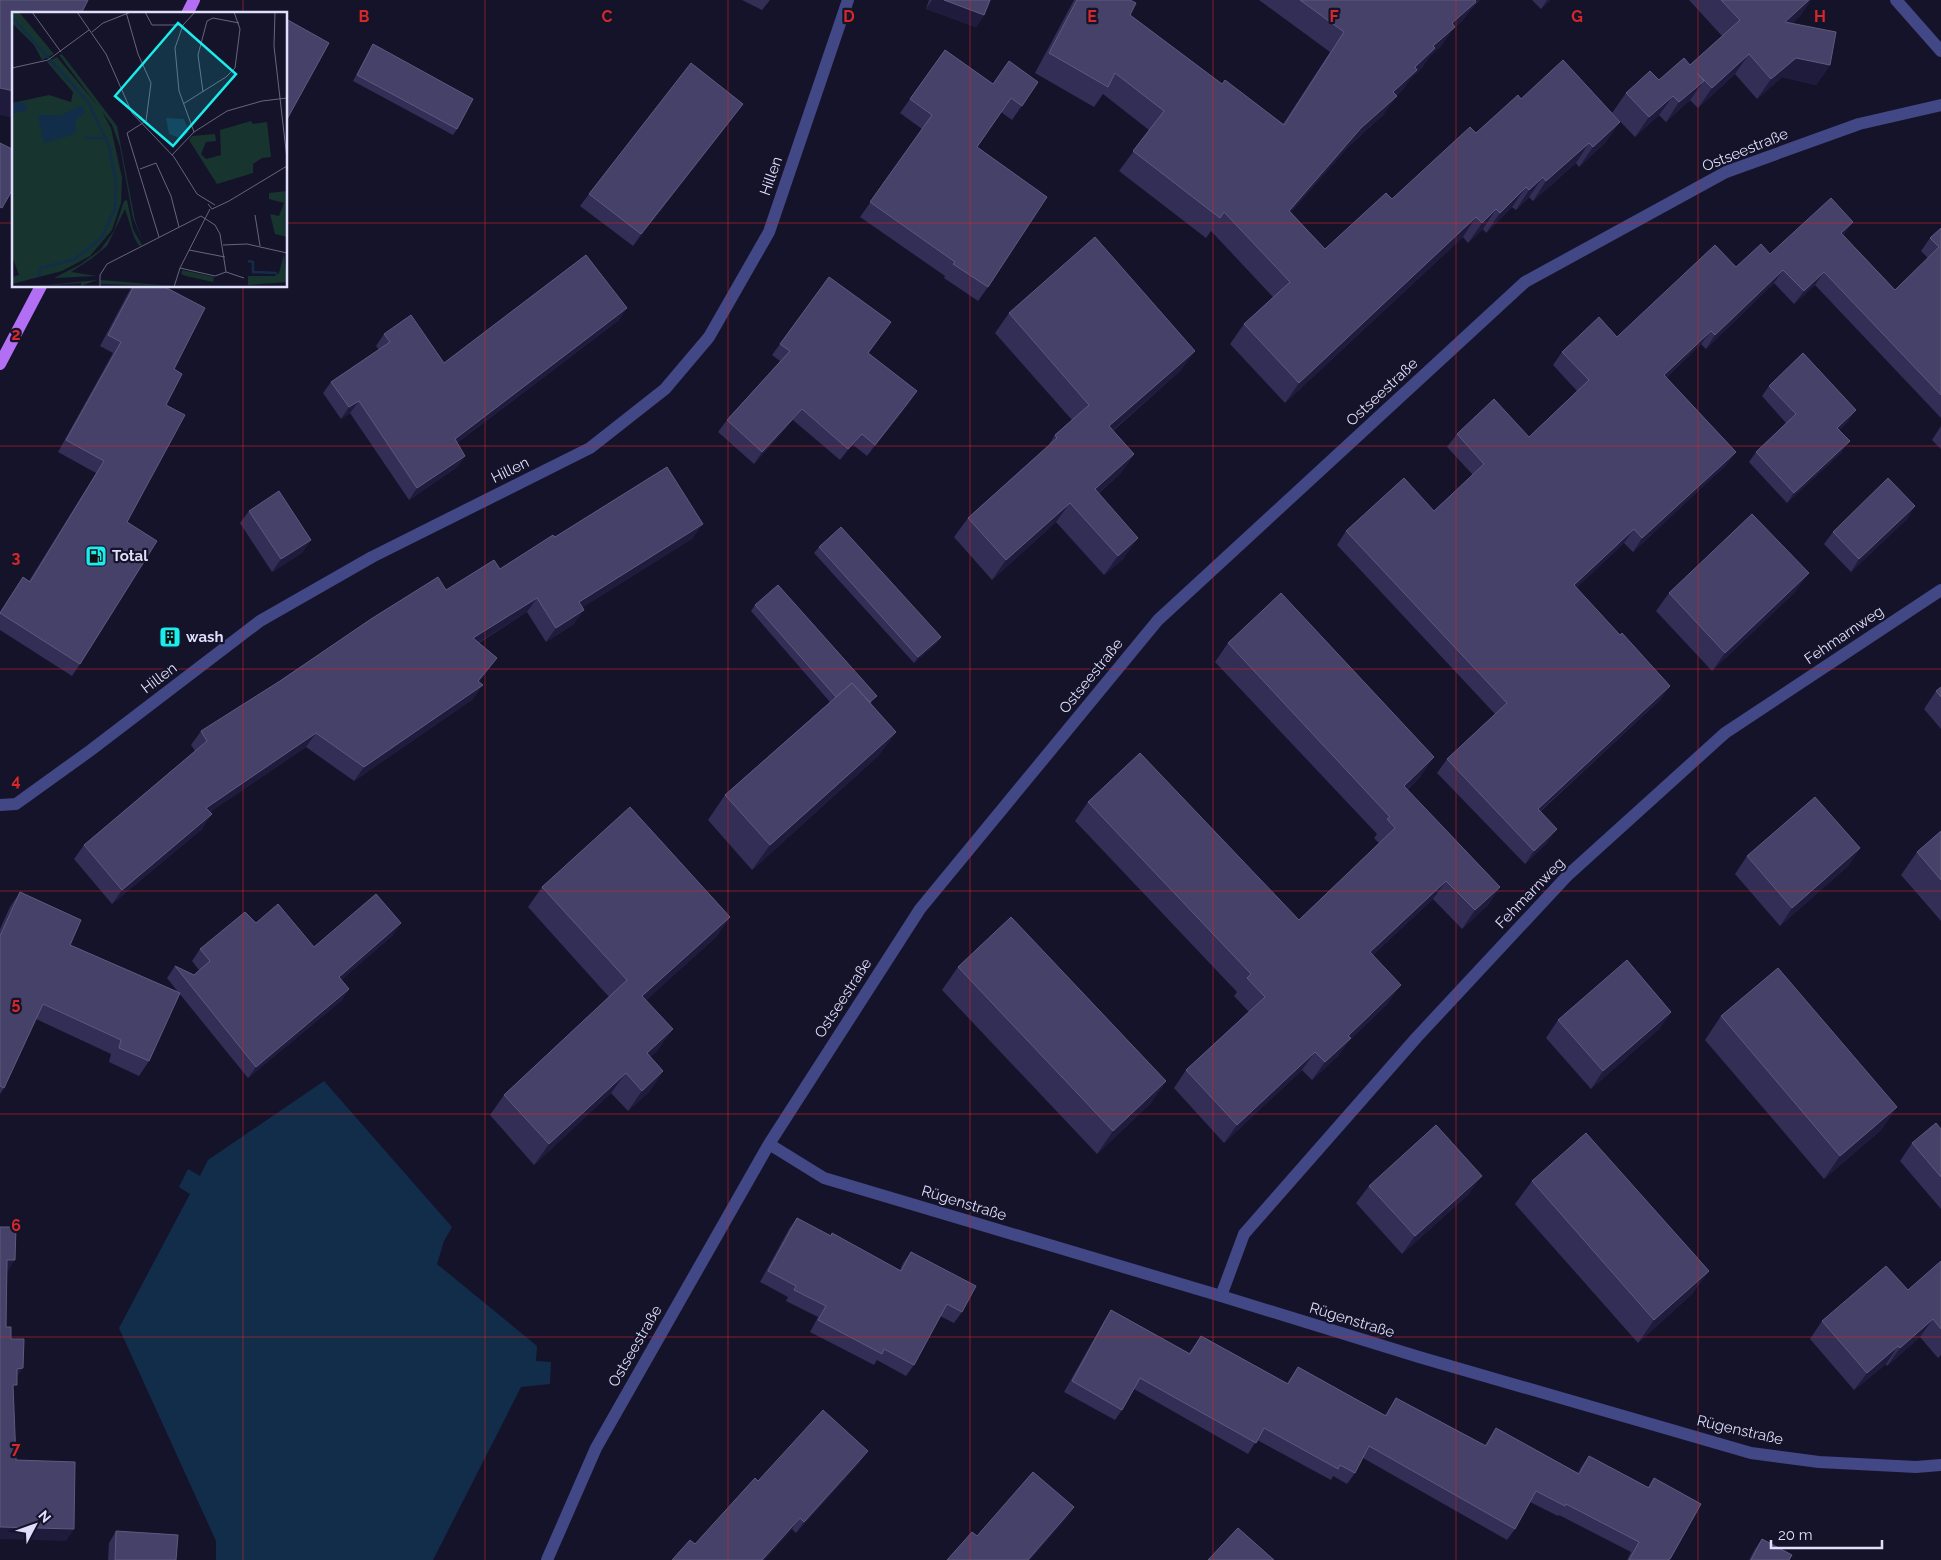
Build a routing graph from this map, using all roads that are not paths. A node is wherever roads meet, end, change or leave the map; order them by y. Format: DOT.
graph roads {
  1 [pos="194,0"];
  2 [pos="848,0"];
  3 [pos="1896,0"];
  4 [pos="188,12"];
  5 [pos="1941,51"];
  6 [pos="1941,105"];
  7 [pos="40,288"];
  8 [pos="0,364"];
  9 [pos="1941,590"];
  10 [pos="0,805"];
  11 [pos="769,1144"];
  12 [pos="1221,1296"];
  13 [pos="1941,1465"];
  14 [pos="547,1560"];
  1 -- 4 [label="main road"];
  2 -- 10 [label="street, Hillen"];
  3 -- 5 [label="street"];
  6 -- 11 [label="street, Ostseestraße"];
  7 -- 8 [label="main road"];
  9 -- 12 [label="street, Fehmarnweg"];
  11 -- 12 [label="street, Rügenstraße"];
  11 -- 14 [label="street, Ostseestraße"];
  12 -- 13 [label="street, Rügenstraße"];
}
